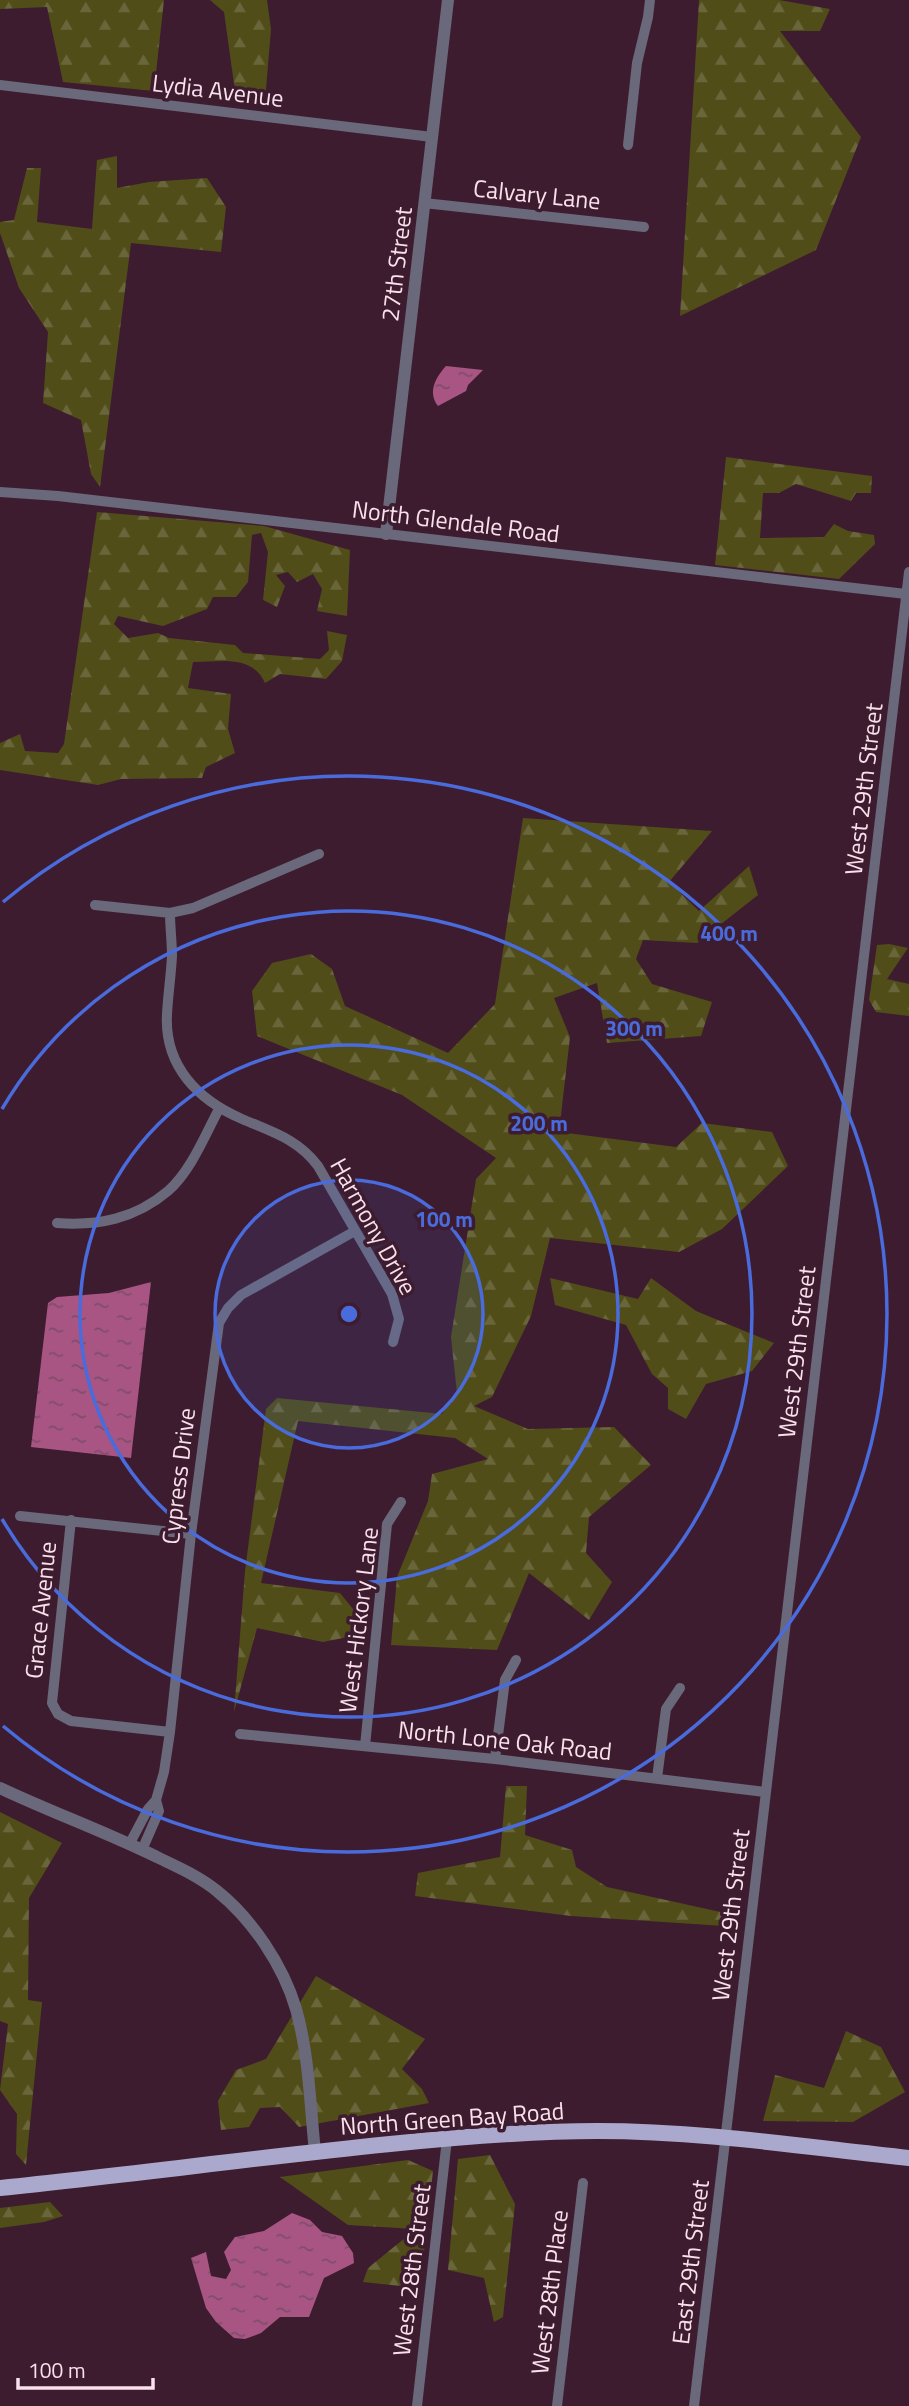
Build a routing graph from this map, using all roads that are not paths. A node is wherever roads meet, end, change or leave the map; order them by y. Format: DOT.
graph roads {
  1 [pos="448,0"];
  2 [pos="650,0"];
  3 [pos="0,85"];
  4 [pos="432,137"];
  5 [pos="628,145"];
  6 [pos="424,202"];
  7 [pos="644,227"];
  8 [pos="0,492"];
  9 [pos="386,534"];
  10 [pos="909,572"];
  11 [pos="906,594"];
  12 [pos="318,854"];
  13 [pos="95,905"];
  14 [pos="170,913"];
  15 [pos="219,1109"];
  16 [pos="57,1223"];
  17 [pos="355,1231"];
  18 [pos="393,1342"];
  19 [pos="401,1502"];
  20 [pos="20,1516"];
  21 [pos="71,1520"];
  22 [pos="191,1534"];
  23 [pos="516,1660"];
  24 [pos="680,1688"];
  25 [pos="170,1732"];
  26 [pos="240,1734"];
  27 [pos="365,1745"];
  28 [pos="495,1759"];
  29 [pos="657,1778"];
  30 [pos="0,1788"];
  31 [pos="765,1792"];
  32 [pos="156,1800"];
  33 [pos="130,1843"];
  34 [pos="142,1850"];
  35 [pos="725,2137"];
  36 [pos="447,2139"];
  37 [pos="315,2151"];
  38 [pos="909,2158"];
  39 [pos="583,2183"];
  40 [pos="0,2188"];
  41 [pos="417,2406"];
  42 [pos="557,2406"];
  43 [pos="694,2406"];
  1 -- 4 [label="street, 27th Street"];
  2 -- 5 [label="street"];
  3 -- 4 [label="street, Lydia Avenue"];
  4 -- 6 [label="street, 27th Street"];
  6 -- 7 [label="street, Calvary Lane"];
  6 -- 9 [label="street, 27th Street"];
  8 -- 9 [label="street, North Glendale Road"];
  9 -- 11 [label="street, North Glendale Road"];
  10 -- 11 [label="street, West 29th Street"];
  11 -- 31 [label="street, West 29th Street"];
  12 -- 14 [label="street"];
  13 -- 14 [label="street"];
  14 -- 15 [label="street, Harmony Drive"];
  15 -- 16 [label="street"];
  15 -- 17 [label="street, Harmony Drive"];
  17 -- 18 [label="street, Harmony Drive"];
  17 -- 22 [label="street, Cypress Drive"];
  19 -- 27 [label="street, West Hickory Lane"];
  20 -- 21 [label="street"];
  21 -- 22 [label="street"];
  21 -- 25 [label="street, Grace Avenue"];
  22 -- 25 [label="street, Cypress Drive"];
  23 -- 28 [label="street"];
  24 -- 29 [label="street"];
  25 -- 32 [label="street, Cypress Drive"];
  26 -- 27 [label="street, North Lone Oak Road"];
  27 -- 28 [label="street, North Lone Oak Road"];
  28 -- 29 [label="street, North Lone Oak Road"];
  29 -- 31 [label="street, North Lone Oak Road"];
  30 -- 33 [label="street"];
  31 -- 35 [label="street, West 29th Street"];
  32 -- 33 [label="street, Cypress Drive"];
  32 -- 34 [label="street, Cypress Drive"];
  33 -- 34 [label="street"];
  34 -- 37 [label="street"];
  35 -- 36 [label="main road, North Green Bay Road"];
  35 -- 38 [label="main road, North Green Bay Road"];
  35 -- 43 [label="street, East 29th Street"];
  36 -- 37 [label="main road, North Green Bay Road"];
  36 -- 41 [label="street, West 28th Street"];
  37 -- 40 [label="main road, North Green Bay Road"];
  39 -- 42 [label="street, West 28th Place"];
}
